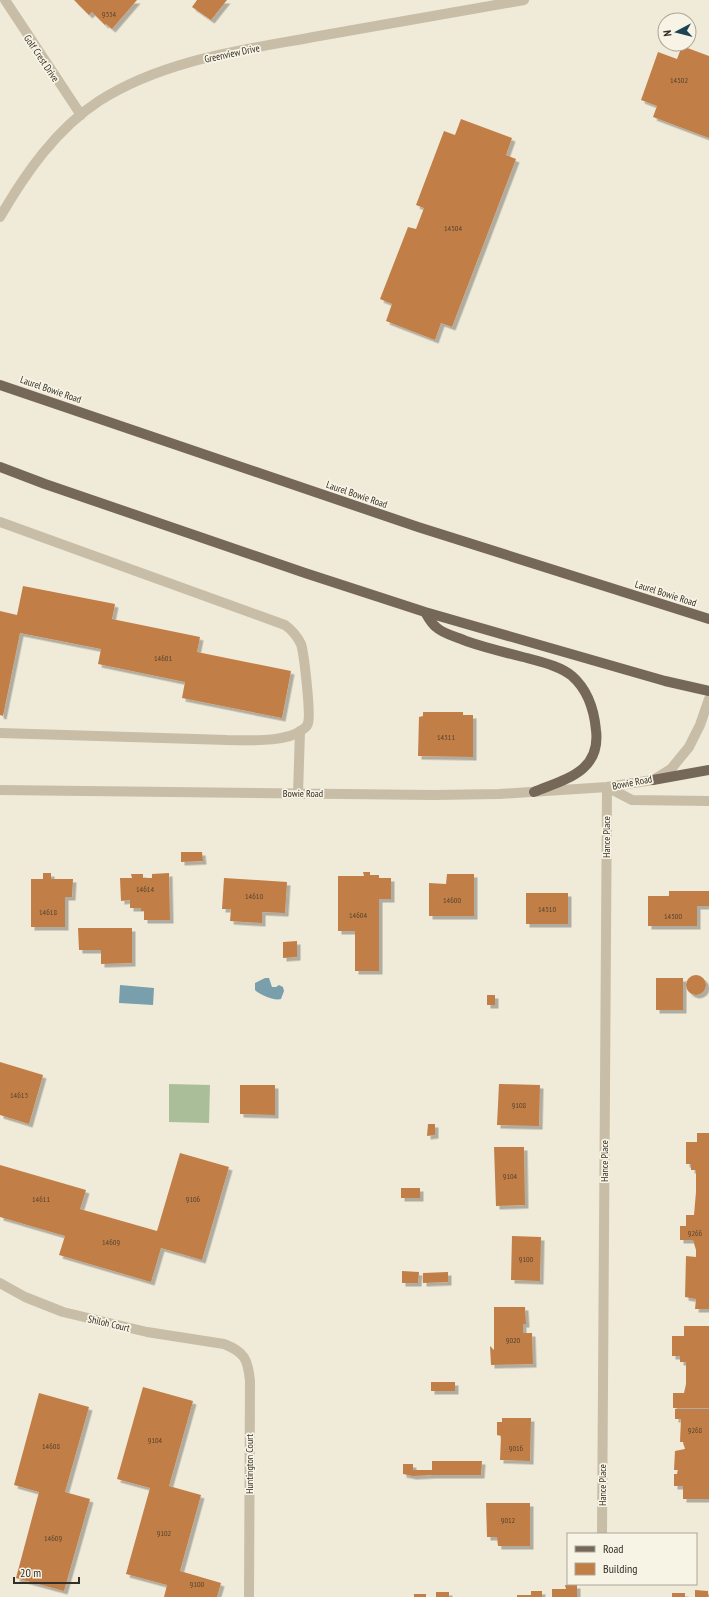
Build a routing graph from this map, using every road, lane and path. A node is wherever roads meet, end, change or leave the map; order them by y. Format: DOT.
graph roads {
  1 [pos="5,0"];
  2 [pos="524,0"];
  3 [pos="81,115"];
  4 [pos="0,217"];
  5 [pos="0,385"];
  6 [pos="0,467"];
  7 [pos="0,522"];
  8 [pos="425,612"];
  9 [pos="709,619"];
  10 [pos="709,691"];
  11 [pos="709,699"];
  12 [pos="300,731"];
  13 [pos="0,733"];
  14 [pos="709,770"];
  15 [pos="653,780"];
  16 [pos="607,787"];
  17 [pos="0,790"];
  18 [pos="534,792"];
  19 [pos="298,794"];
  20 [pos="709,801"];
  21 [pos="0,1283"];
  22 [pos="224,1344"];
  23 [pos="602,1533"];
  24 [pos="248,1597"];
  1 -- 3 [label="street, Golf Crest Drive"];
  2 -- 3 [label="street, Greenview Drive"];
  3 -- 4 [label="street, Greenview Drive"];
  5 -- 9 [label="main road, Laurel Bowie Road"];
  6 -- 8 [label="main road"];
  7 -- 12 [label="street"];
  8 -- 10 [label="main road"];
  8 -- 18 [label="main road"];
  11 -- 15 [label="street, Bowie Road"];
  12 -- 13 [label="street"];
  12 -- 19 [label="street"];
  14 -- 15 [label="main road"];
  15 -- 16 [label="street, Bowie Road"];
  16 -- 18 [label="street, Bowie Road"];
  16 -- 20 [label="street, Bowie Road"];
  16 -- 23 [label="street, Hance Place"];
  17 -- 19 [label="street, Bowie Road"];
  18 -- 19 [label="street, Bowie Road"];
  21 -- 22 [label="street, Shiloh Court"];
  22 -- 24 [label="street, Huntington Court"];
}
